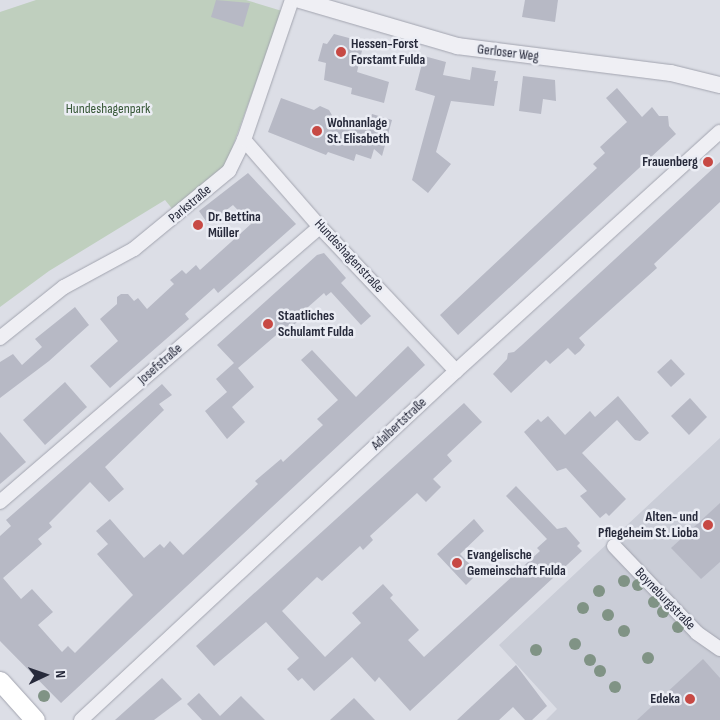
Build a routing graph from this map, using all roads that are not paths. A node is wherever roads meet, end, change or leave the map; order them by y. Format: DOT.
graph roads {
  1 [pos="292,0"];
  2 [pos="300,0"];
  3 [pos="720,85"];
  4 [pos="720,132"];
  5 [pos="244,140"];
  6 [pos="320,227"];
  7 [pos="0,338"];
  8 [pos="456,371"];
  9 [pos="0,502"];
  10 [pos="614,546"];
  11 [pos="720,649"];
  12 [pos="0,681"];
  13 [pos="35,720"];
  14 [pos="81,720"];
  1 -- 5 [label="street, Parkstraße"];
  2 -- 3 [label="street, Gerloser Weg"];
  4 -- 8 [label="street, Adalbertstraße"];
  5 -- 6 [label="street, Hundeshagenstraße"];
  5 -- 7 [label="street, Parkstraße"];
  6 -- 8 [label="street, Hundeshagenstraße"];
  6 -- 9 [label="street, Josefstraße"];
  8 -- 14 [label="street, Adalbertstraße"];
  10 -- 11 [label="street, Boyneburgstraße"];
  12 -- 13 [label="main road"];
}
